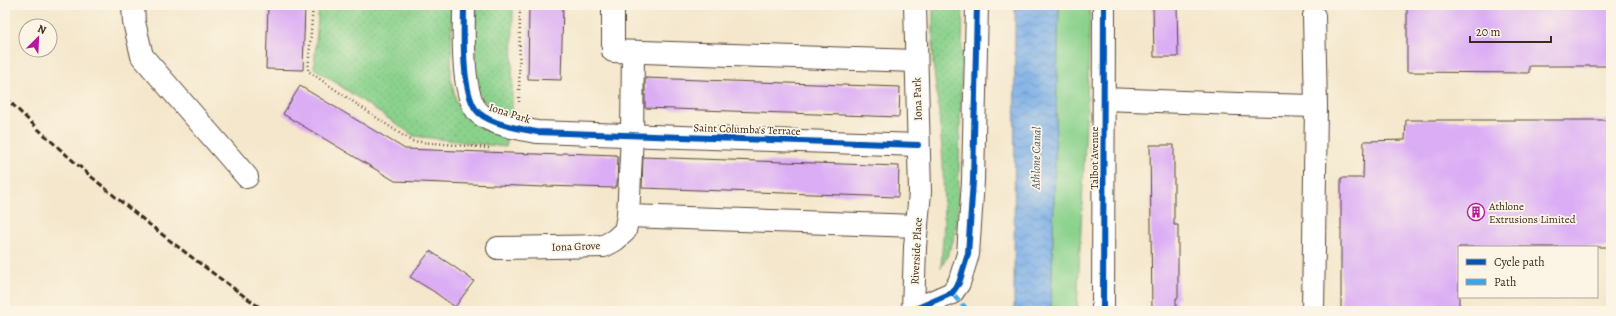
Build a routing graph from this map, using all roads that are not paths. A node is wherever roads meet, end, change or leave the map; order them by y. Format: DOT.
graph roads {
  1 [pos="133,5"];
  2 [pos="464,5"];
  3 [pos="613,5"];
  4 [pos="915,5"];
  5 [pos="977,5"];
  6 [pos="1104,5"];
  7 [pos="1314,16"];
  8 [pos="633,52"];
  9 [pos="916,61"];
  10 [pos="1104,99"];
  11 [pos="1316,106"];
  12 [pos="574,133"];
  13 [pos="632,135"];
  14 [pos="918,145"];
  15 [pos="247,177"];
  16 [pos="920,192"];
  17 [pos="628,216"];
  18 [pos="917,226"];
  19 [pos="498,248"];
  20 [pos="913,311"];
  21 [pos="1103,311"];
  22 [pos="1313,311"];
  1 -- 15 [label="street"];
  2 -- 12 [label="street, Iona Park"];
  3 -- 8 [label="street"];
  4 -- 9 [label="street, Iona Park"];
  5 -- 20 [label="street"];
  6 -- 10 [label="street, Talbot Avenue"];
  7 -- 11 [label="street"];
  8 -- 9 [label="street"];
  8 -- 13 [label="street, Iona Grove"];
  9 -- 14 [label="street, Iona Park"];
  10 -- 11 [label="street"];
  10 -- 21 [label="street, Talbot Avenue"];
  11 -- 22 [label="street"];
  12 -- 13 [label="street, Saint Columba's Terrace"];
  13 -- 14 [label="street, Saint Columba's Terrace"];
  13 -- 17 [label="street, Iona Grove"];
  14 -- 16 [label="street, Iona Park"];
  16 -- 18 [label="street, Riverside Place"];
  17 -- 18 [label="street"];
  17 -- 19 [label="street, Iona Grove"];
  18 -- 20 [label="street, Riverside Place"];
}
